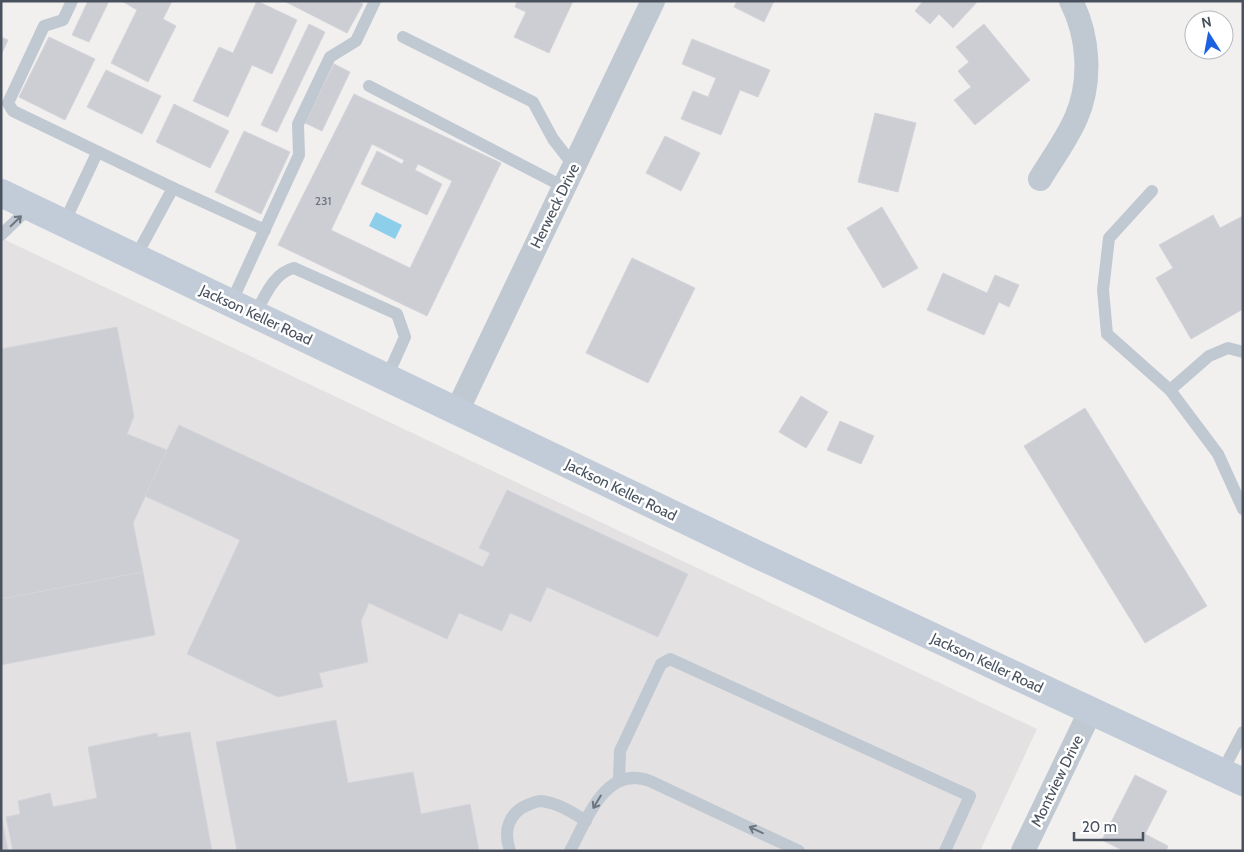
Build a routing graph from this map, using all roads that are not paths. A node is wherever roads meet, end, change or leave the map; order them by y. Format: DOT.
graph roads {
  1 [pos="72,1"];
  2 [pos="375,1"];
  3 [pos="653,1"];
  4 [pos="1071,1"];
  5 [pos="403,37"];
  6 [pos="368,86"];
  7 [pos="97,153"];
  8 [pos="569,176"];
  9 [pos="1040,179"];
  10 [pos="173,188"];
  11 [pos="1152,190"];
  12 [pos="1,193"];
  13 [pos="30,207"];
  14 [pos="64,224"];
  15 [pos="265,230"];
  16 [pos="1,235"];
  17 [pos="136,258"];
  18 [pos="243,309"];
  19 [pos="1243,352"];
  20 [pos="387,378"];
  21 [pos="1170,390"];
  22 [pos="457,411"];
  23 [pos="1243,509"];
  24 [pos="1090,712"];
  25 [pos="1243,732"];
  26 [pos="1232,777"];
  27 [pos="619,780"];
  28 [pos="586,821"];
  29 [pos="510,851"];
  30 [pos="570,851"];
  31 [pos="800,851"];
  32 [pos="945,851"];
  33 [pos="1023,851"];
  1 -- 7 [label="lane"];
  2 -- 15 [label="lane"];
  3 -- 8 [label="street, Herweck Drive"];
  4 -- 9 [label="street"];
  5 -- 8 [label="lane"];
  6 -- 8 [label="lane"];
  7 -- 10 [label="lane"];
  7 -- 14 [label="lane"];
  8 -- 22 [label="street, Herweck Drive"];
  10 -- 15 [label="lane"];
  10 -- 17 [label="lane"];
  11 -- 21 [label="lane"];
  12 -- 13 [label="main road, Jackson Keller Road"];
  13 -- 14 [label="main road, Jackson Keller Road"];
  16 -- 13 [label="lane, one-way"];
  14 -- 17 [label="main road, Jackson Keller Road"];
  15 -- 18 [label="lane"];
  17 -- 18 [label="main road, Jackson Keller Road"];
  18 -- 20 [label="main road, Jackson Keller Road"];
  18 -- 20 [label="lane"];
  19 -- 21 [label="lane"];
  20 -- 22 [label="main road, Jackson Keller Road"];
  21 -- 23 [label="lane"];
  22 -- 24 [label="main road, Jackson Keller Road"];
  24 -- 26 [label="main road, Jackson Keller Road"];
  24 -- 33 [label="street, Montview Drive"];
  25 -- 26 [label="lane"];
  27 -- 28 [label="lane, one-way"];
  31 -- 27 [label="lane, one-way"];
  27 -- 32 [label="lane"];
  28 -- 29 [label="lane"];
  28 -- 30 [label="lane"];
}
